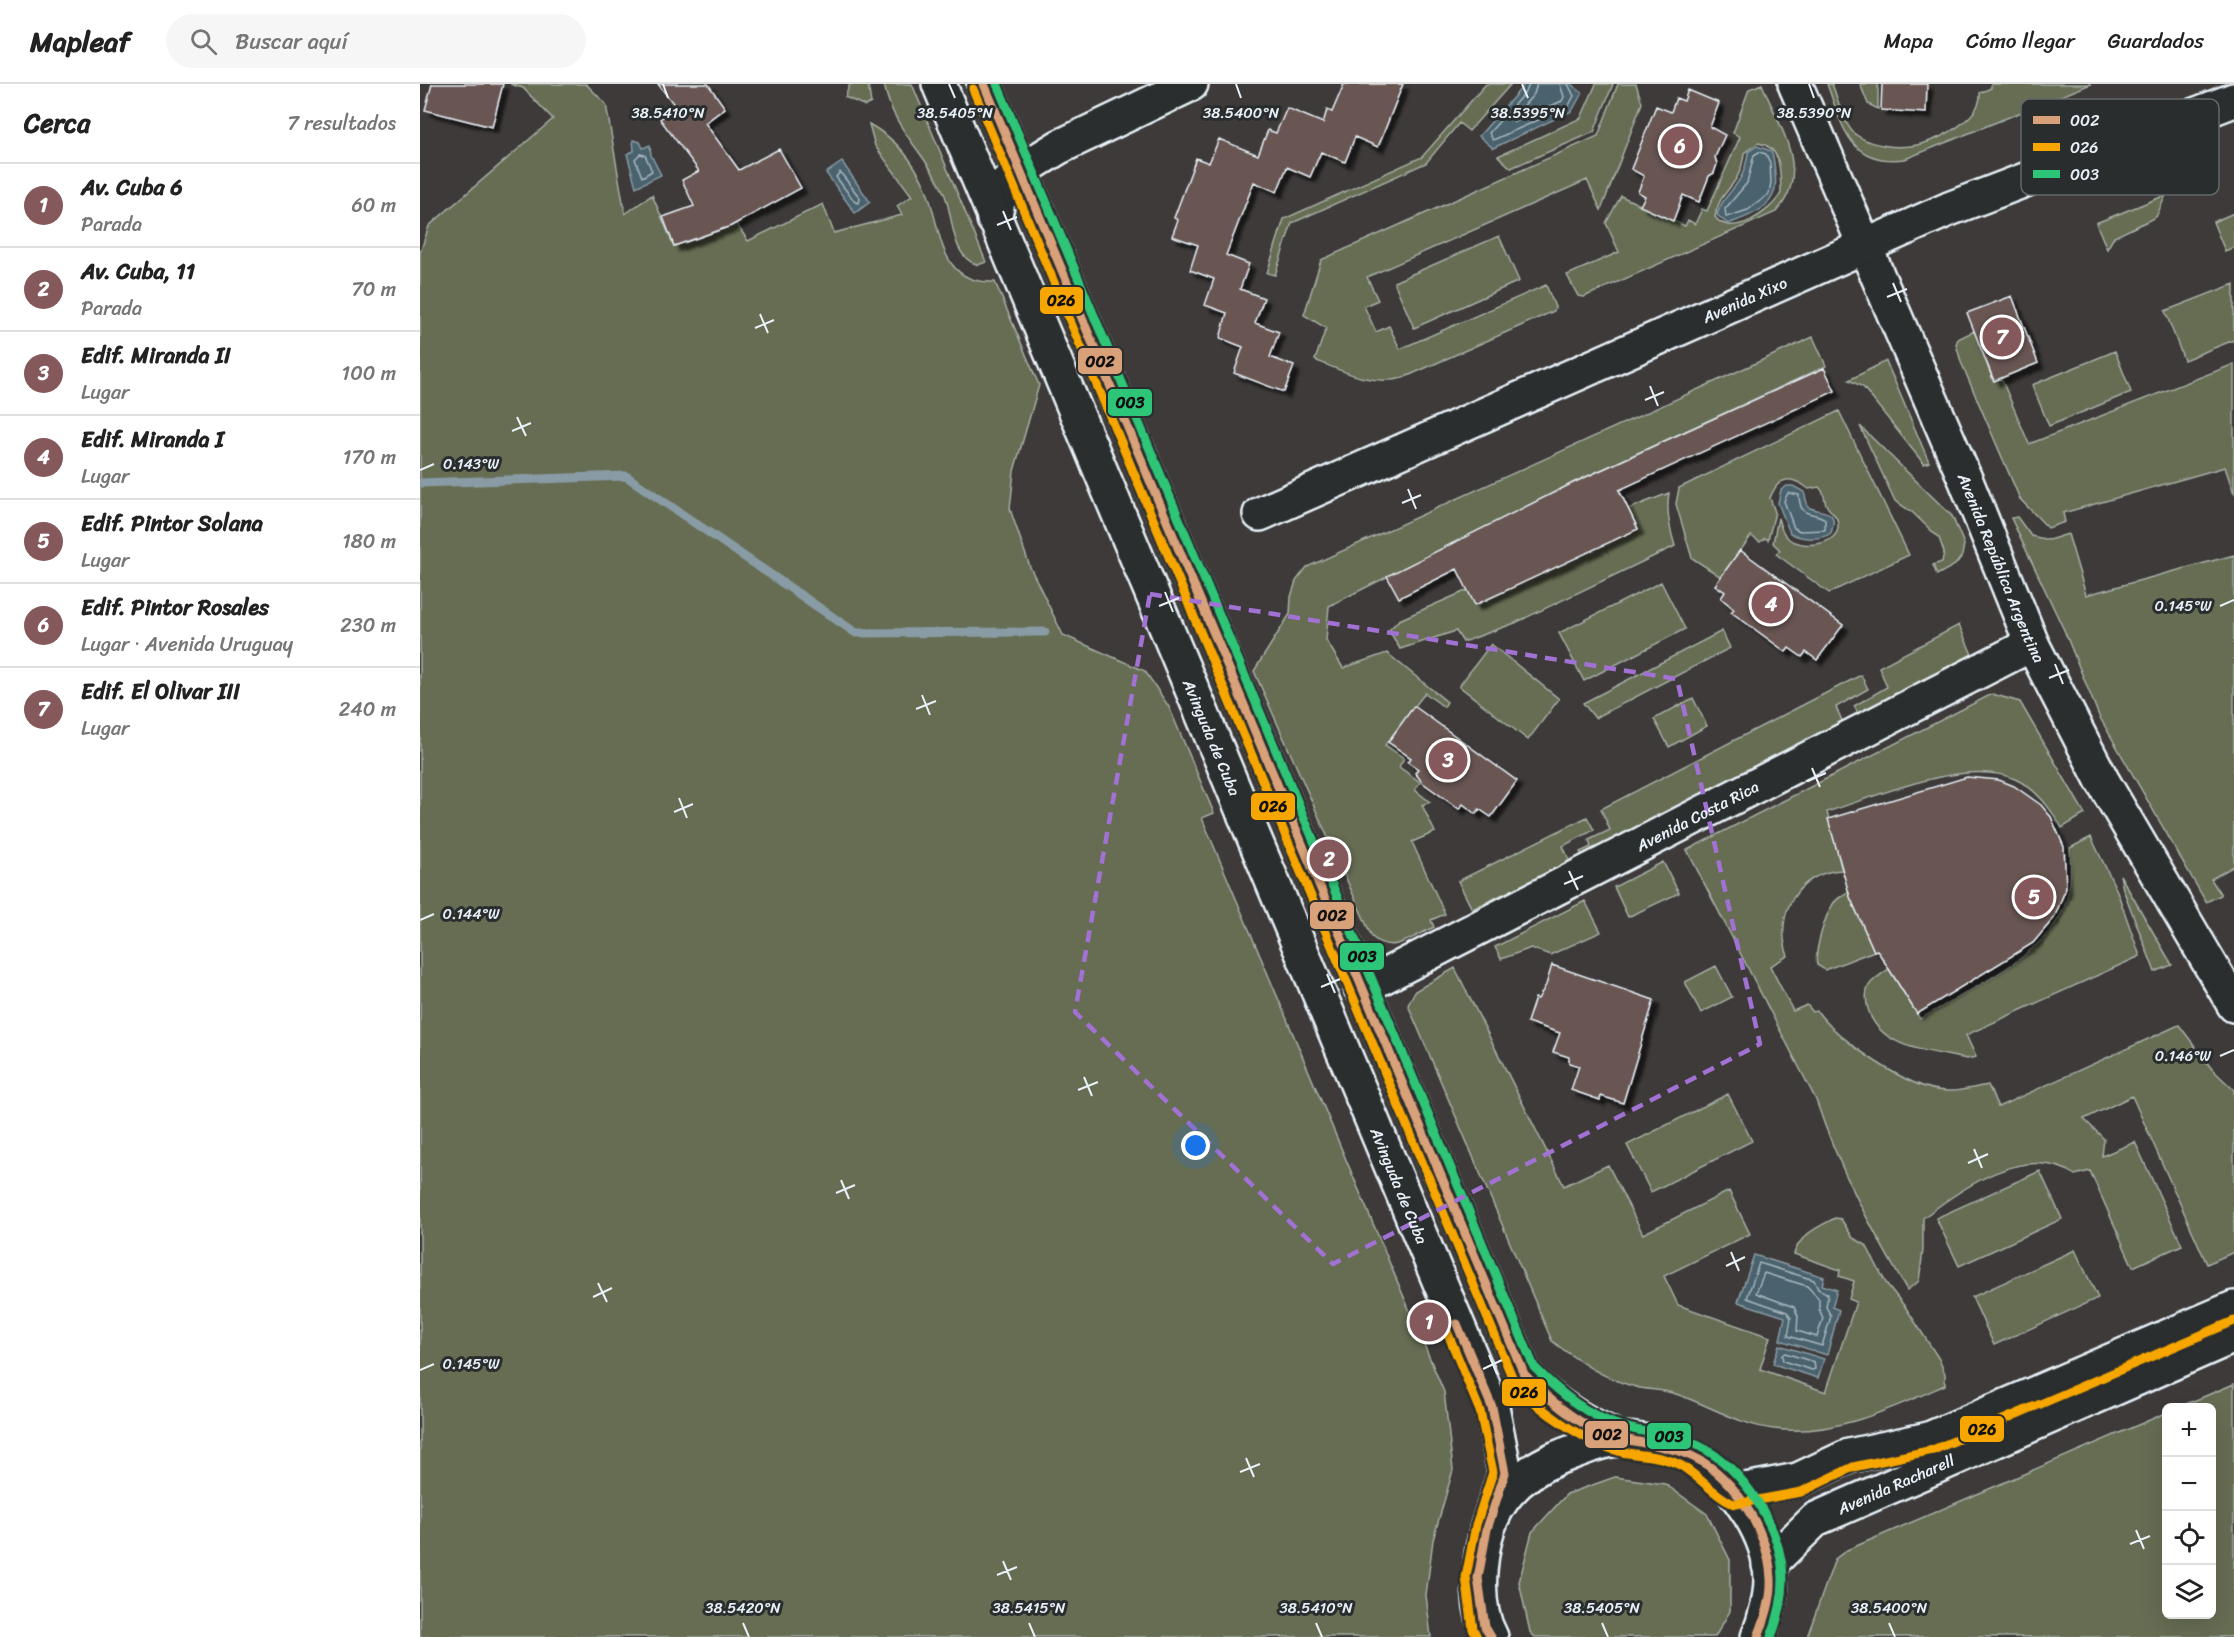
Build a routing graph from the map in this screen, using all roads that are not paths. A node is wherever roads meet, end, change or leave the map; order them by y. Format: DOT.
graph roads {
  1 [pos="939,84"];
  2 [pos="1191,84"];
  3 [pos="1795,84"];
  4 [pos="989,99"];
  5 [pos="2234,100"];
  6 [pos="2219,106"];
  7 [pos="1059,147"];
  8 [pos="1020,171"];
  9 [pos="2021,181"];
  10 [pos="994,219"];
  11 [pos="1864,246"];
  12 [pos="1260,514"];
  13 [pos="2032,644"];
  14 [pos="1362,988"];
  15 [pos="2234,1005"];
  16 [pos="2234,1308"];
  17 [pos="2234,1336"];
  18 [pos="1620,1439"];
  19 [pos="1735,1492"];
  20 [pos="1487,1529"];
  21 [pos="1768,1565"];
  22 [pos="1491,1637"];
  23 [pos="1758,1637"];
  1 -- 10 [label="street, Avinguda de Cuba"];
  2 -- 7 [label="street"];
  3 -- 11 [label="street, Avenida República Argentina"];
  4 -- 7 [label="street"];
  4 -- 8 [label="street"];
  5 -- 6 [label="street, Avenida Xixo"];
  7 -- 8 [label="street"];
  8 -- 10 [label="street"];
  8 -- 14 [label="street"];
  9 -- 11 [label="street, Avenida Xixo"];
  10 -- 20 [label="street, Avinguda de Cuba"];
  11 -- 12 [label="street, Avenida Xixo"];
  11 -- 13 [label="street, Avenida República Argentina"];
  13 -- 14 [label="street, Avenida Costa Rica"];
  13 -- 15 [label="street, Avenida República Argentina"];
  14 -- 18 [label="street"];
  16 -- 19 [label="street, Avenida Racharell"];
  17 -- 21 [label="street, Avenida Racharell"];
  18 -- 19 [label="street"];
  18 -- 20 [label="street"];
  19 -- 21 [label="street"];
  20 -- 22 [label="street"];
  21 -- 23 [label="street"];
}
